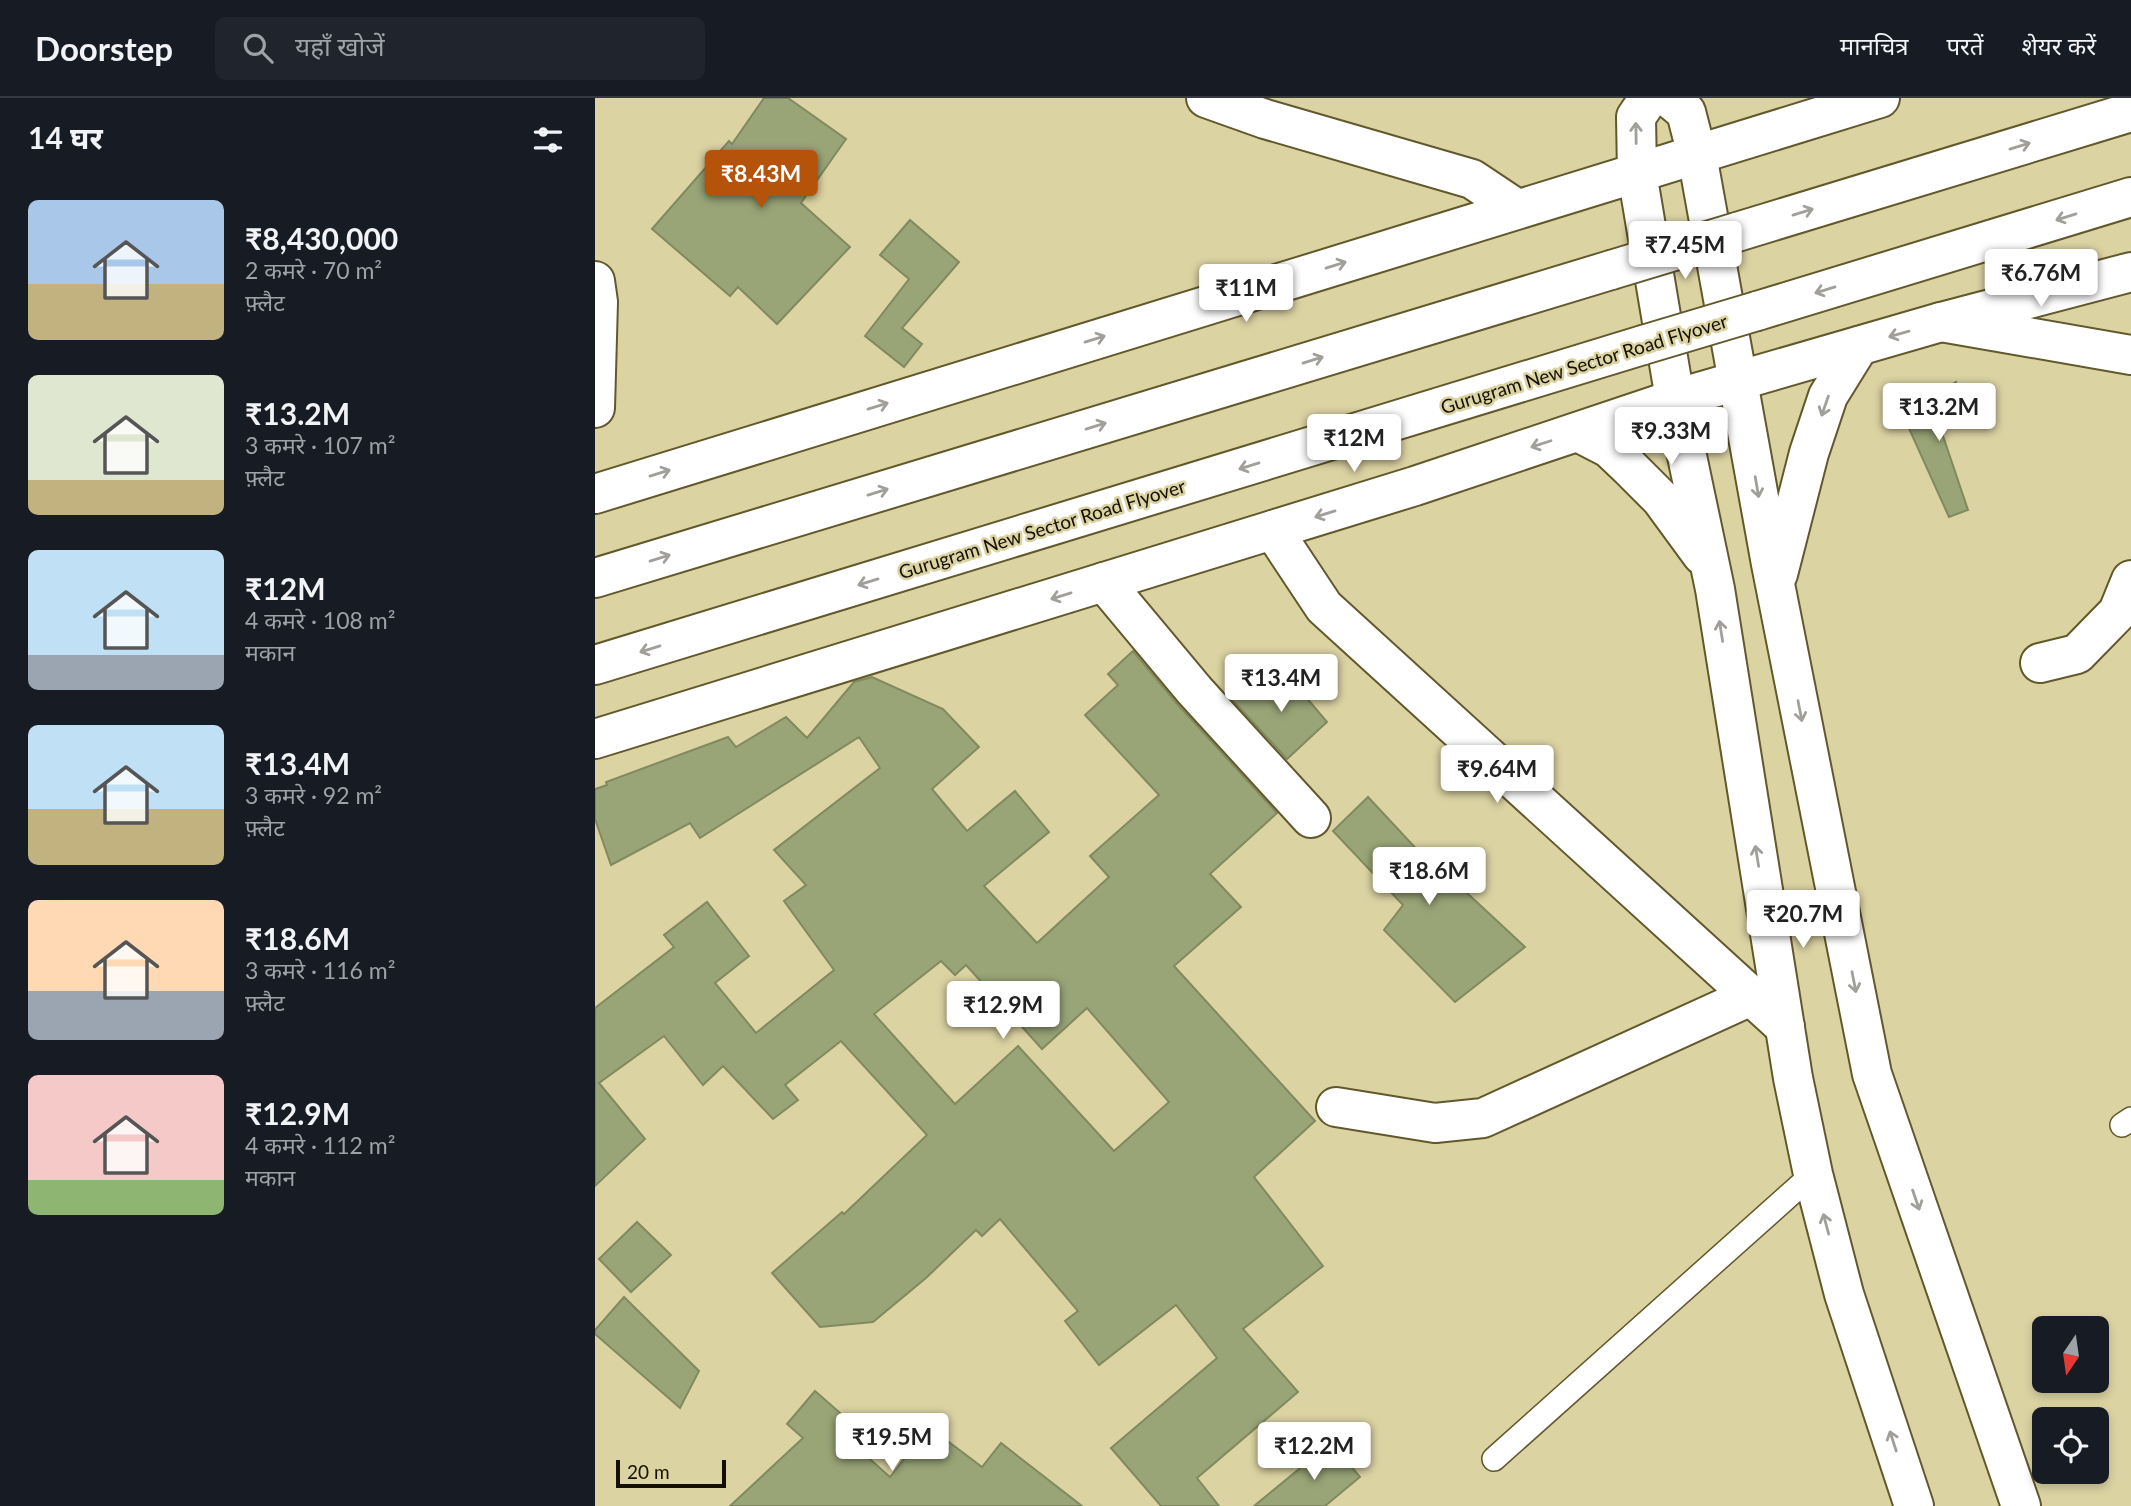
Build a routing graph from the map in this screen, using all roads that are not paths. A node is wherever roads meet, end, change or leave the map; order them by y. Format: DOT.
graph roads {
  1 [pos="1206,98"];
  2 [pos="1649,98"];
  3 [pos="1669,98"];
  4 [pos="1879,98"];
  5 [pos="2131,112"];
  6 [pos="1697,155"];
  7 [pos="1637,173"];
  8 [pos="2131,197"];
  9 [pos="1517,209"];
  10 [pos="2131,272"];
  11 [pos="595,281"];
  12 [pos="1941,322"];
  13 [pos="1859,346"];
  14 [pos="2131,355"];
  15 [pos="1738,381"];
  16 [pos="1675,399"];
  17 [pos="595,408"];
  18 [pos="1578,432"];
  19 [pos="595,494"];
  20 [pos="1273,530"];
  21 [pos="1710,566"];
  22 [pos="595,578"];
  23 [pos="2131,580"];
  24 [pos="1104,582"];
  25 [pos="1775,585"];
  26 [pos="2041,663"];
  27 [pos="595,665"];
  28 [pos="595,739"];
  29 [pos="1311,818"];
  30 [pos="1751,996"];
  31 [pos="1785,1027"];
  32 [pos="1336,1107"];
  33 [pos="1813,1174"];
  34 [pos="1495,1459"];
  35 [pos="1914,1506"];
  36 [pos="2021,1506"];
  1 -- 9 [label="main road"];
  7 -- 2 [label="main road, one-way"];
  3 -- 6 [label="main road"];
  4 -- 6 [label="main road"];
  22 -- 5 [label="main road, one-way, bridge"];
  6 -- 7 [label="main road"];
  6 -- 15 [label="main road"];
  7 -- 9 [label="main road"];
  7 -- 16 [label="main road"];
  8 -- 27 [label="main road, Gurugram New Sector Road Flyover, one-way, bridge"];
  19 -- 9 [label="main road, one-way"];
  10 -- 12 [label="main road"];
  11 -- 17 [label="main road"];
  12 -- 13 [label="main road, one-way"];
  12 -- 14 [label="main road"];
  13 -- 15 [label="main road"];
  13 -- 25 [label="main road, one-way"];
  15 -- 16 [label="main road"];
  15 -- 25 [label="main road, one-way"];
  16 -- 18 [label="main road"];
  16 -- 21 [label="main road"];
  18 -- 20 [label="main road, one-way"];
  18 -- 21 [label="main road"];
  20 -- 24 [label="main road"];
  20 -- 30 [label="main road"];
  31 -- 21 [label="main road, one-way"];
  23 -- 26 [label="main road"];
  24 -- 28 [label="main road, one-way"];
  24 -- 29 [label="main road"];
  25 -- 36 [label="main road, one-way"];
  30 -- 31 [label="main road"];
  30 -- 32 [label="main road"];
  31 -- 33 [label="main road"];
  33 -- 34 [label="lane"];
  35 -- 33 [label="main road, one-way"];
}
